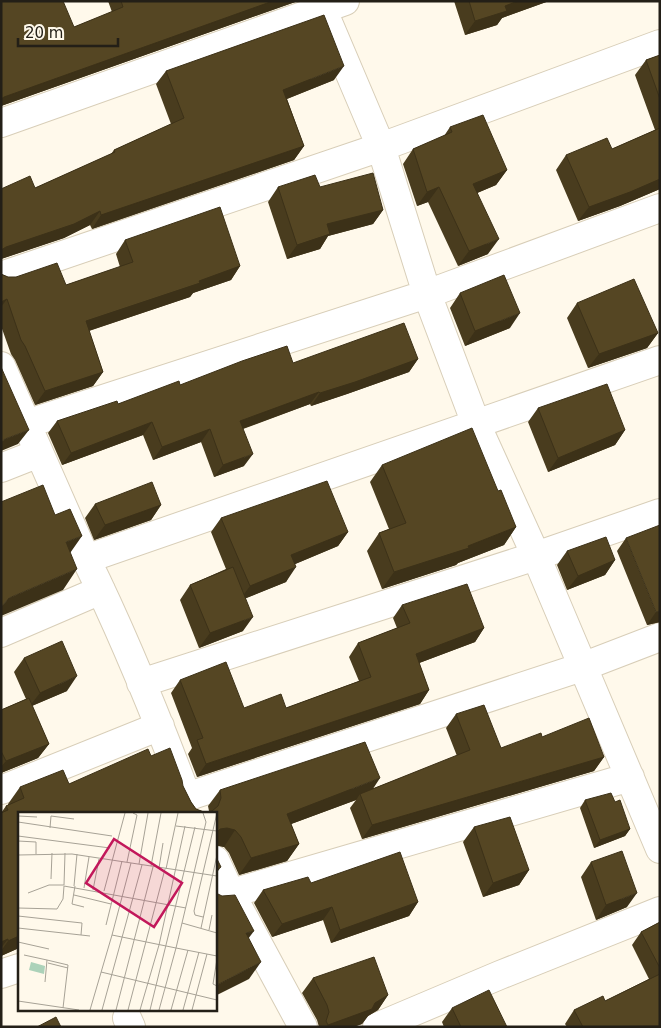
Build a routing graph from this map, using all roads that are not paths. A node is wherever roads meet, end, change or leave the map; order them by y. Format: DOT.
graph roads {
  1 [pos="329,4"];
  2 [pos="660,44"];
  3 [pos="1,123"];
  4 [pos="381,147"];
  5 [pos="660,208"];
  6 [pos="1,276"];
  7 [pos="428,294"];
  8 [pos="660,360"];
  9 [pos="1,366"];
  10 [pos="26,424"];
  11 [pos="476,424"];
  12 [pos="39,453"];
  13 [pos="1,468"];
  14 [pos="660,513"];
  15 [pos="536,556"];
  16 [pos="86,559"];
  17 [pos="101,590"];
  18 [pos="1,633"];
  19 [pos="660,637"];
  20 [pos="582,667"];
  21 [pos="141,683"];
  22 [pos="160,726"];
  23 [pos="630,777"];
  24 [pos="1,790"];
  25 [pos="190,805"];
  26 [pos="660,849"];
  27 [pos="216,865"];
  28 [pos="222,895"];
  29 [pos="660,911"];
  30 [pos="18,968"];
  31 [pos="1,974"];
  32 [pos="303,1027"];
  33 [pos="377,1027"];
  1 -- 3 [label="street"];
  1 -- 4 [label="street"];
  2 -- 4 [label="street"];
  4 -- 6 [label="street"];
  4 -- 7 [label="street"];
  5 -- 7 [label="street"];
  7 -- 10 [label="street"];
  7 -- 11 [label="street"];
  8 -- 11 [label="street"];
  9 -- 10 [label="street"];
  10 -- 12 [label="street"];
  11 -- 15 [label="street"];
  11 -- 16 [label="street"];
  12 -- 13 [label="street"];
  12 -- 16 [label="street"];
  14 -- 15 [label="street"];
  15 -- 20 [label="street"];
  15 -- 21 [label="street"];
  16 -- 17 [label="street"];
  17 -- 18 [label="street"];
  17 -- 21 [label="street"];
  19 -- 20 [label="street"];
  20 -- 23 [label="street"];
  20 -- 25 [label="street"];
  21 -- 22 [label="street"];
  22 -- 24 [label="street"];
  22 -- 25 [label="street"];
  23 -- 26 [label="street"];
  23 -- 28 [label="street"];
  27 -- 28 [label="street"];
  28 -- 32 [label="street"];
  29 -- 33 [label="street"];
  30 -- 31 [label="street"];
}
